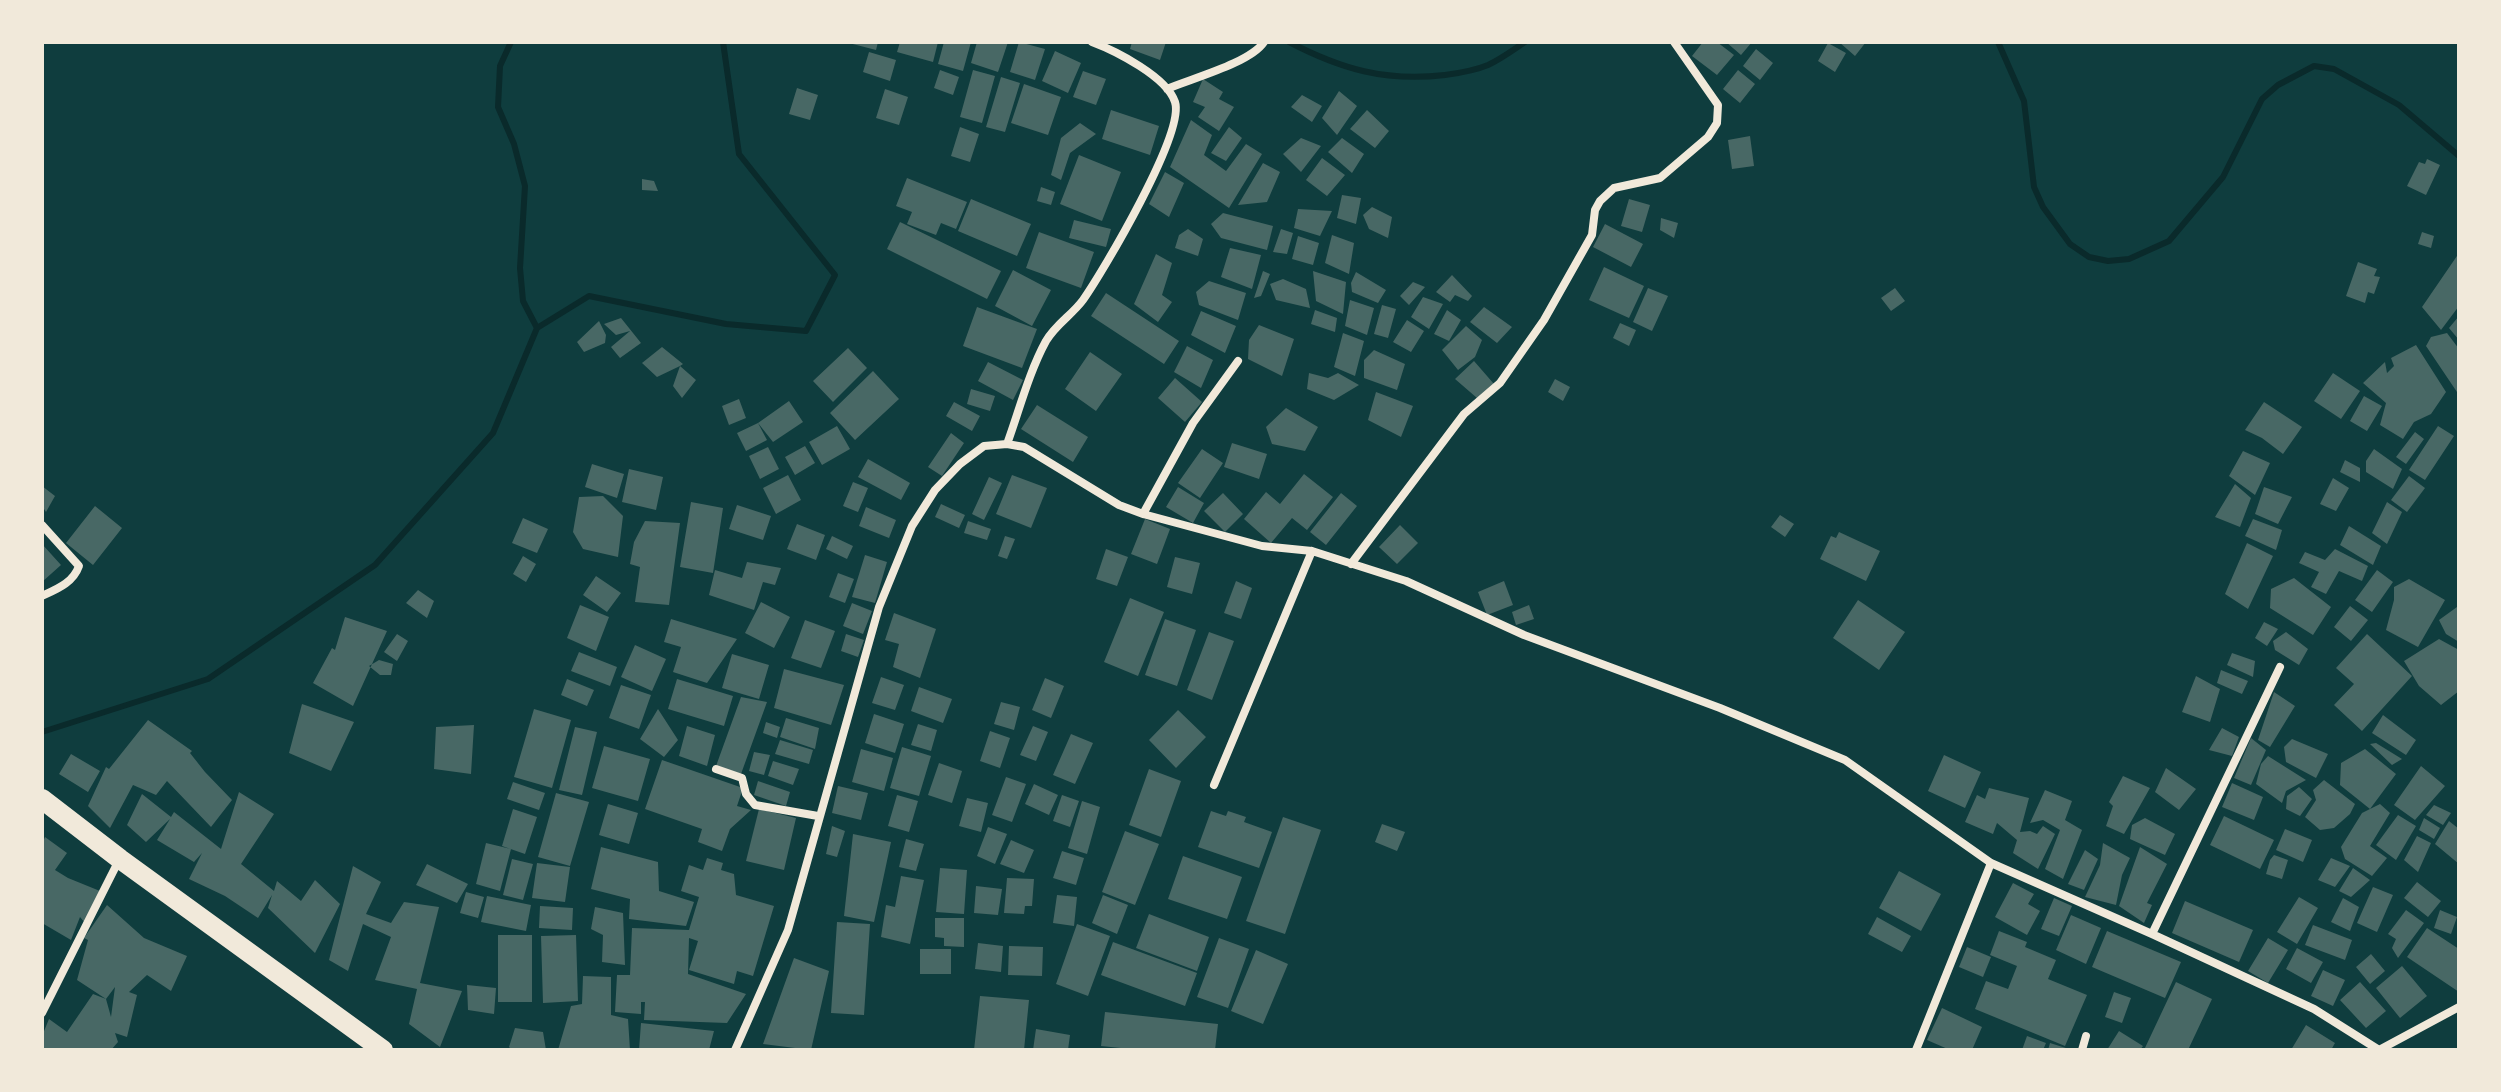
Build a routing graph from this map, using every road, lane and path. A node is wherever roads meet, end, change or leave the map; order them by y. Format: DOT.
graph roads {
  1 [pos="1092,42"];
  2 [pos="1264,42"];
  3 [pos="1674,42"];
  4 [pos="1167,89"];
  5 [pos="1238,361"];
  6 [pos="1007,444"];
  7 [pos="1143,514"];
  8 [pos="42,525"];
  9 [pos="1312,551"];
  10 [pos="1351,564"];
  11 [pos="42,596"];
  12 [pos="2280,667"];
  13 [pos="716,769"];
  14 [pos="1214,785"];
  15 [pos="42,799"];
  16 [pos="818,816"];
  17 [pos="120,859"];
  18 [pos="1991,863"];
  19 [pos="2152,934"];
  20 [pos="2459,1007"];
  21 [pos="42,1013"];
  22 [pos="2086,1036"];
  23 [pos="383,1050"];
  24 [pos="735,1050"];
  25 [pos="1916,1050"];
  26 [pos="2082,1050"];
  27 [pos="2379,1050"];
  1 -- 4 [label="street"];
  2 -- 4 [label="street"];
  3 -- 10 [label="street"];
  4 -- 6 [label="street"];
  5 -- 7 [label="street"];
  6 -- 7 [label="street"];
  6 -- 16 [label="street"];
  7 -- 9 [label="street"];
  8 -- 11 [label="street"];
  9 -- 10 [label="street"];
  9 -- 14 [label="street"];
  10 -- 18 [label="street"];
  12 -- 19 [label="street"];
  13 -- 16 [label="street"];
  15 -- 17 [label="main road"];
  16 -- 24 [label="street"];
  17 -- 21 [label="street"];
  17 -- 23 [label="main road"];
  18 -- 19 [label="street"];
  18 -- 25 [label="street"];
  19 -- 27 [label="street"];
  20 -- 27 [label="street"];
  22 -- 26 [label="street"];
}
